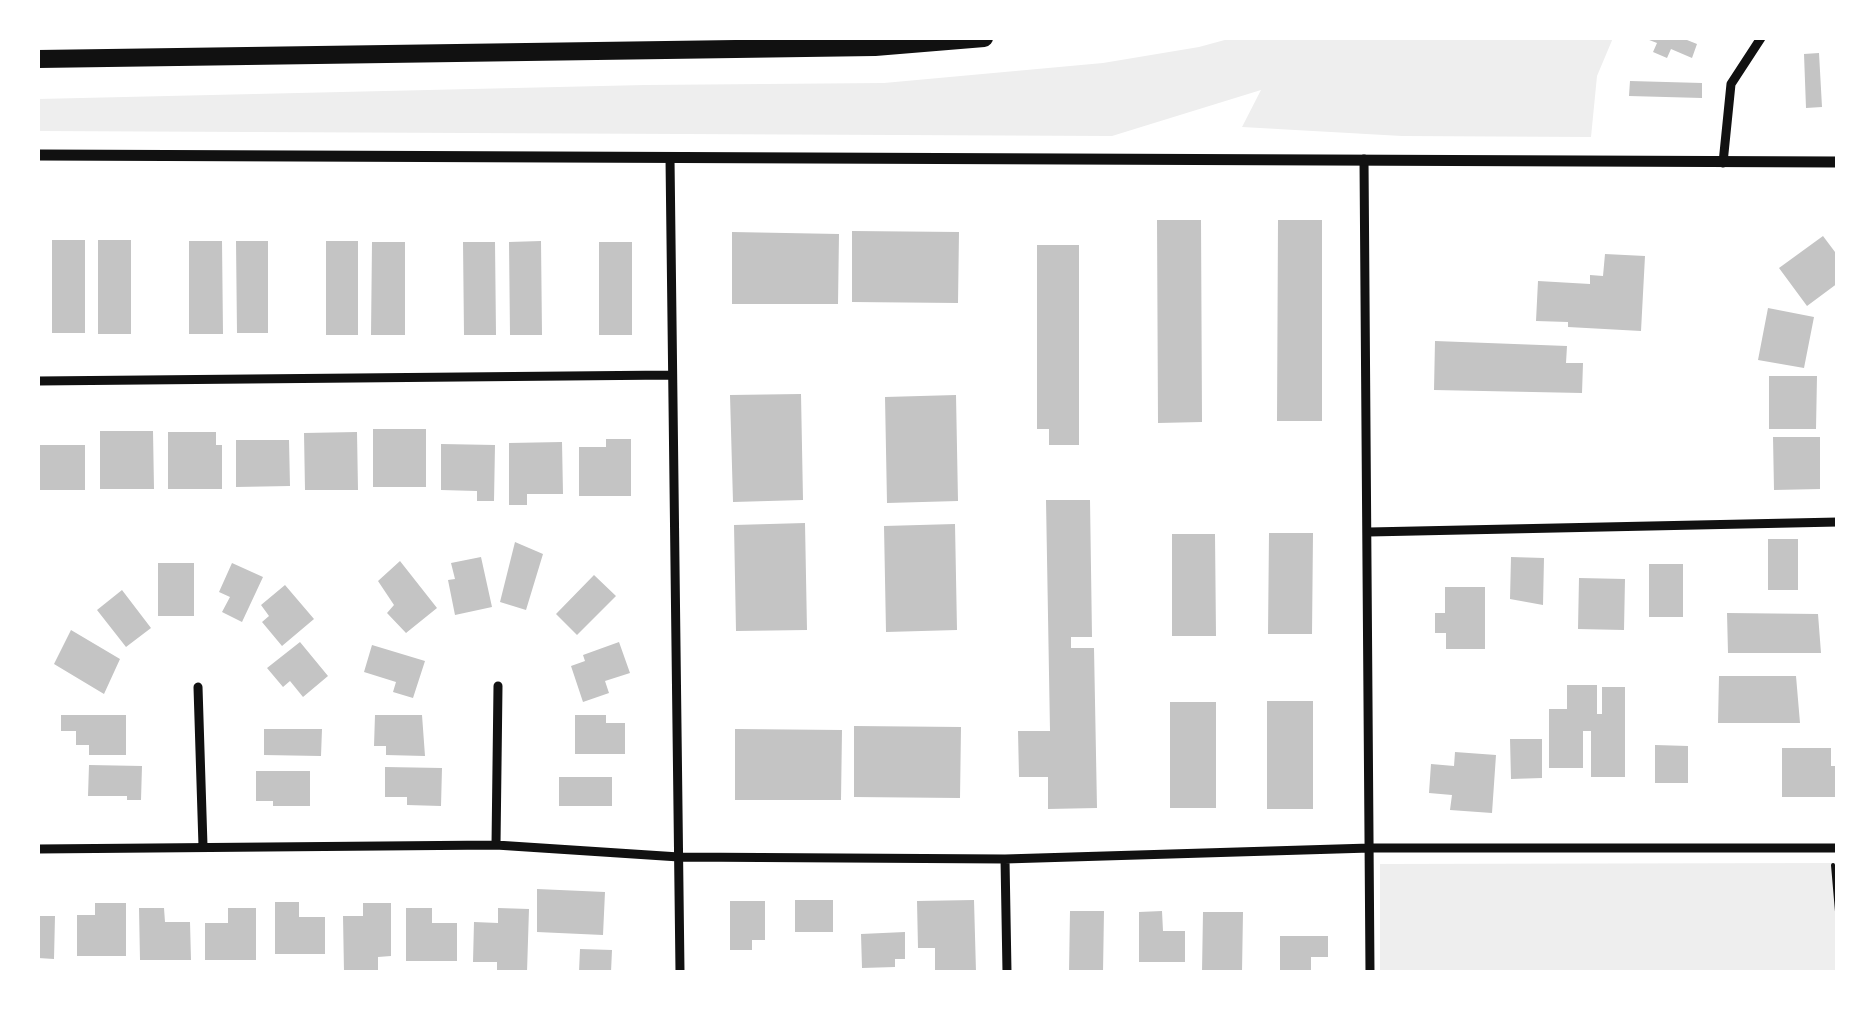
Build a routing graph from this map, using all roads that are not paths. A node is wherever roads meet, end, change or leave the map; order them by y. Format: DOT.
graph roads {
  1 [pos="984,38"];
  2 [pos="1761,38"];
  3 [pos="172,58"];
  4 [pos="38,59"];
  5 [pos="38,72"];
  6 [pos="38,156"];
  7 [pos="670,158"];
  8 [pos="1364,160"];
  9 [pos="1838,162"];
  10 [pos="1724,163"];
  11 [pos="672,375"];
  12 [pos="38,381"];
  13 [pos="1838,522"];
  14 [pos="1369,532"];
  15 [pos="498,686"];
  16 [pos="198,687"];
  17 [pos="496,845"];
  18 [pos="202,846"];
  19 [pos="1370,848"];
  20 [pos="1838,848"];
  21 [pos="38,849"];
  22 [pos="679,857"];
  23 [pos="1005,859"];
  24 [pos="680,972"];
  25 [pos="1006,972"];
  26 [pos="1370,972"];
  1 -- 3 [label="highway"];
  2 -- 10 [label="street"];
  3 -- 4 [label="highway"];
  3 -- 5 [label="highway"];
  6 -- 7 [label="street"];
  7 -- 8 [label="street"];
  7 -- 11 [label="street"];
  8 -- 10 [label="street"];
  8 -- 14 [label="street"];
  9 -- 10 [label="street"];
  11 -- 12 [label="street"];
  11 -- 22 [label="street"];
  13 -- 14 [label="street"];
  14 -- 19 [label="street"];
  15 -- 17 [label="street"];
  16 -- 18 [label="street"];
  17 -- 18 [label="street"];
  17 -- 22 [label="street"];
  18 -- 21 [label="street"];
  19 -- 20 [label="street"];
  19 -- 23 [label="street"];
  19 -- 26 [label="street"];
  22 -- 23 [label="street"];
  22 -- 24 [label="street"];
  23 -- 25 [label="street"];
}
